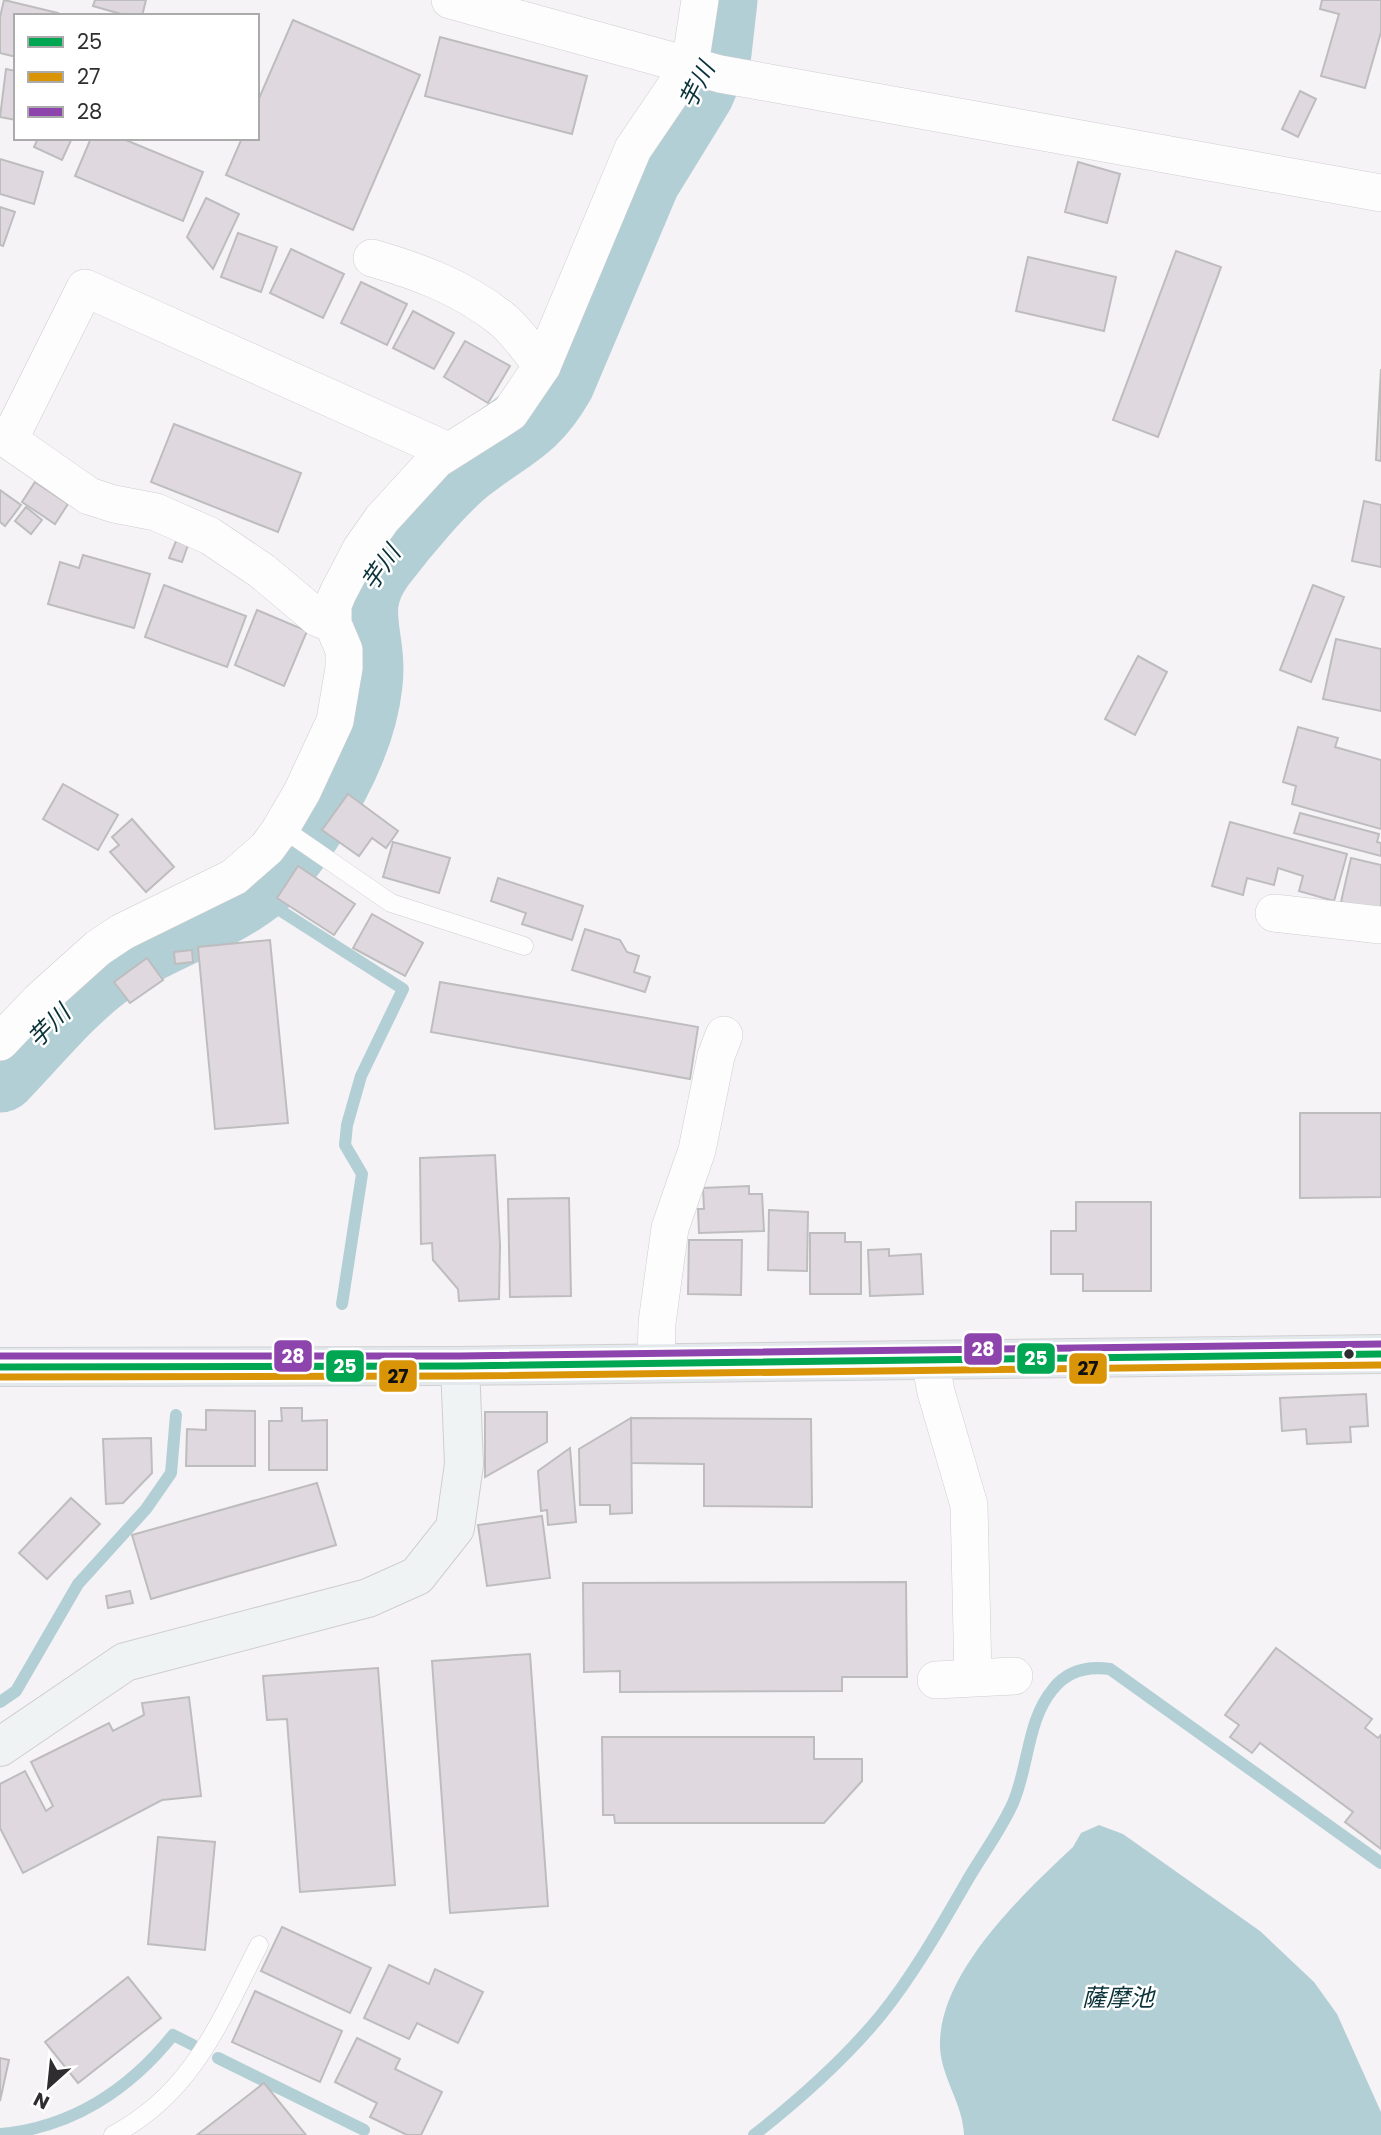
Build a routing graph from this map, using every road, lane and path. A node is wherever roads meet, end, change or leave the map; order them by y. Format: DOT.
graph roads {
  1 [pos="450,0"];
  2 [pos="700,0"];
  3 [pos="703,69"];
  4 [pos="1381,194"];
  5 [pos="372,258"];
  6 [pos="542,366"];
  7 [pos="4,437"];
  8 [pos="448,451"];
  9 [pos="333,624"];
  10 [pos="294,836"];
  11 [pos="1274,913"];
  12 [pos="1381,925"];
  13 [pos="524,946"];
  14 [pos="724,1035"];
  15 [pos="0,1042"];
  16 [pos="1381,1354"];
  17 [pos="930,1360"];
  18 [pos="656,1363"];
  19 [pos="460,1366"];
  20 [pos="0,1367"];
  21 [pos="1014,1676"];
  22 [pos="973,1677"];
  23 [pos="936,1680"];
  24 [pos="0,1747"];
  25 [pos="259,1945"];
  26 [pos="113,2135"];
  1 -- 3 [label="street"];
  2 -- 3 [label="street"];
  3 -- 4 [label="street"];
  3 -- 6 [label="street"];
  5 -- 6 [label="street"];
  6 -- 8 [label="street"];
  7 -- 8 [label="street"];
  7 -- 9 [label="street"];
  8 -- 9 [label="street"];
  9 -- 10 [label="street"];
  10 -- 13 [label="lane"];
  10 -- 15 [label="street"];
  11 -- 12 [label="street"];
  14 -- 18 [label="street"];
  16 -- 17 [label="main road"];
  17 -- 18 [label="main road"];
  17 -- 22 [label="street"];
  18 -- 19 [label="main road"];
  19 -- 20 [label="main road"];
  19 -- 24 [label="street"];
  21 -- 22 [label="street"];
  22 -- 23 [label="street"];
  25 -- 26 [label="lane"];
}
